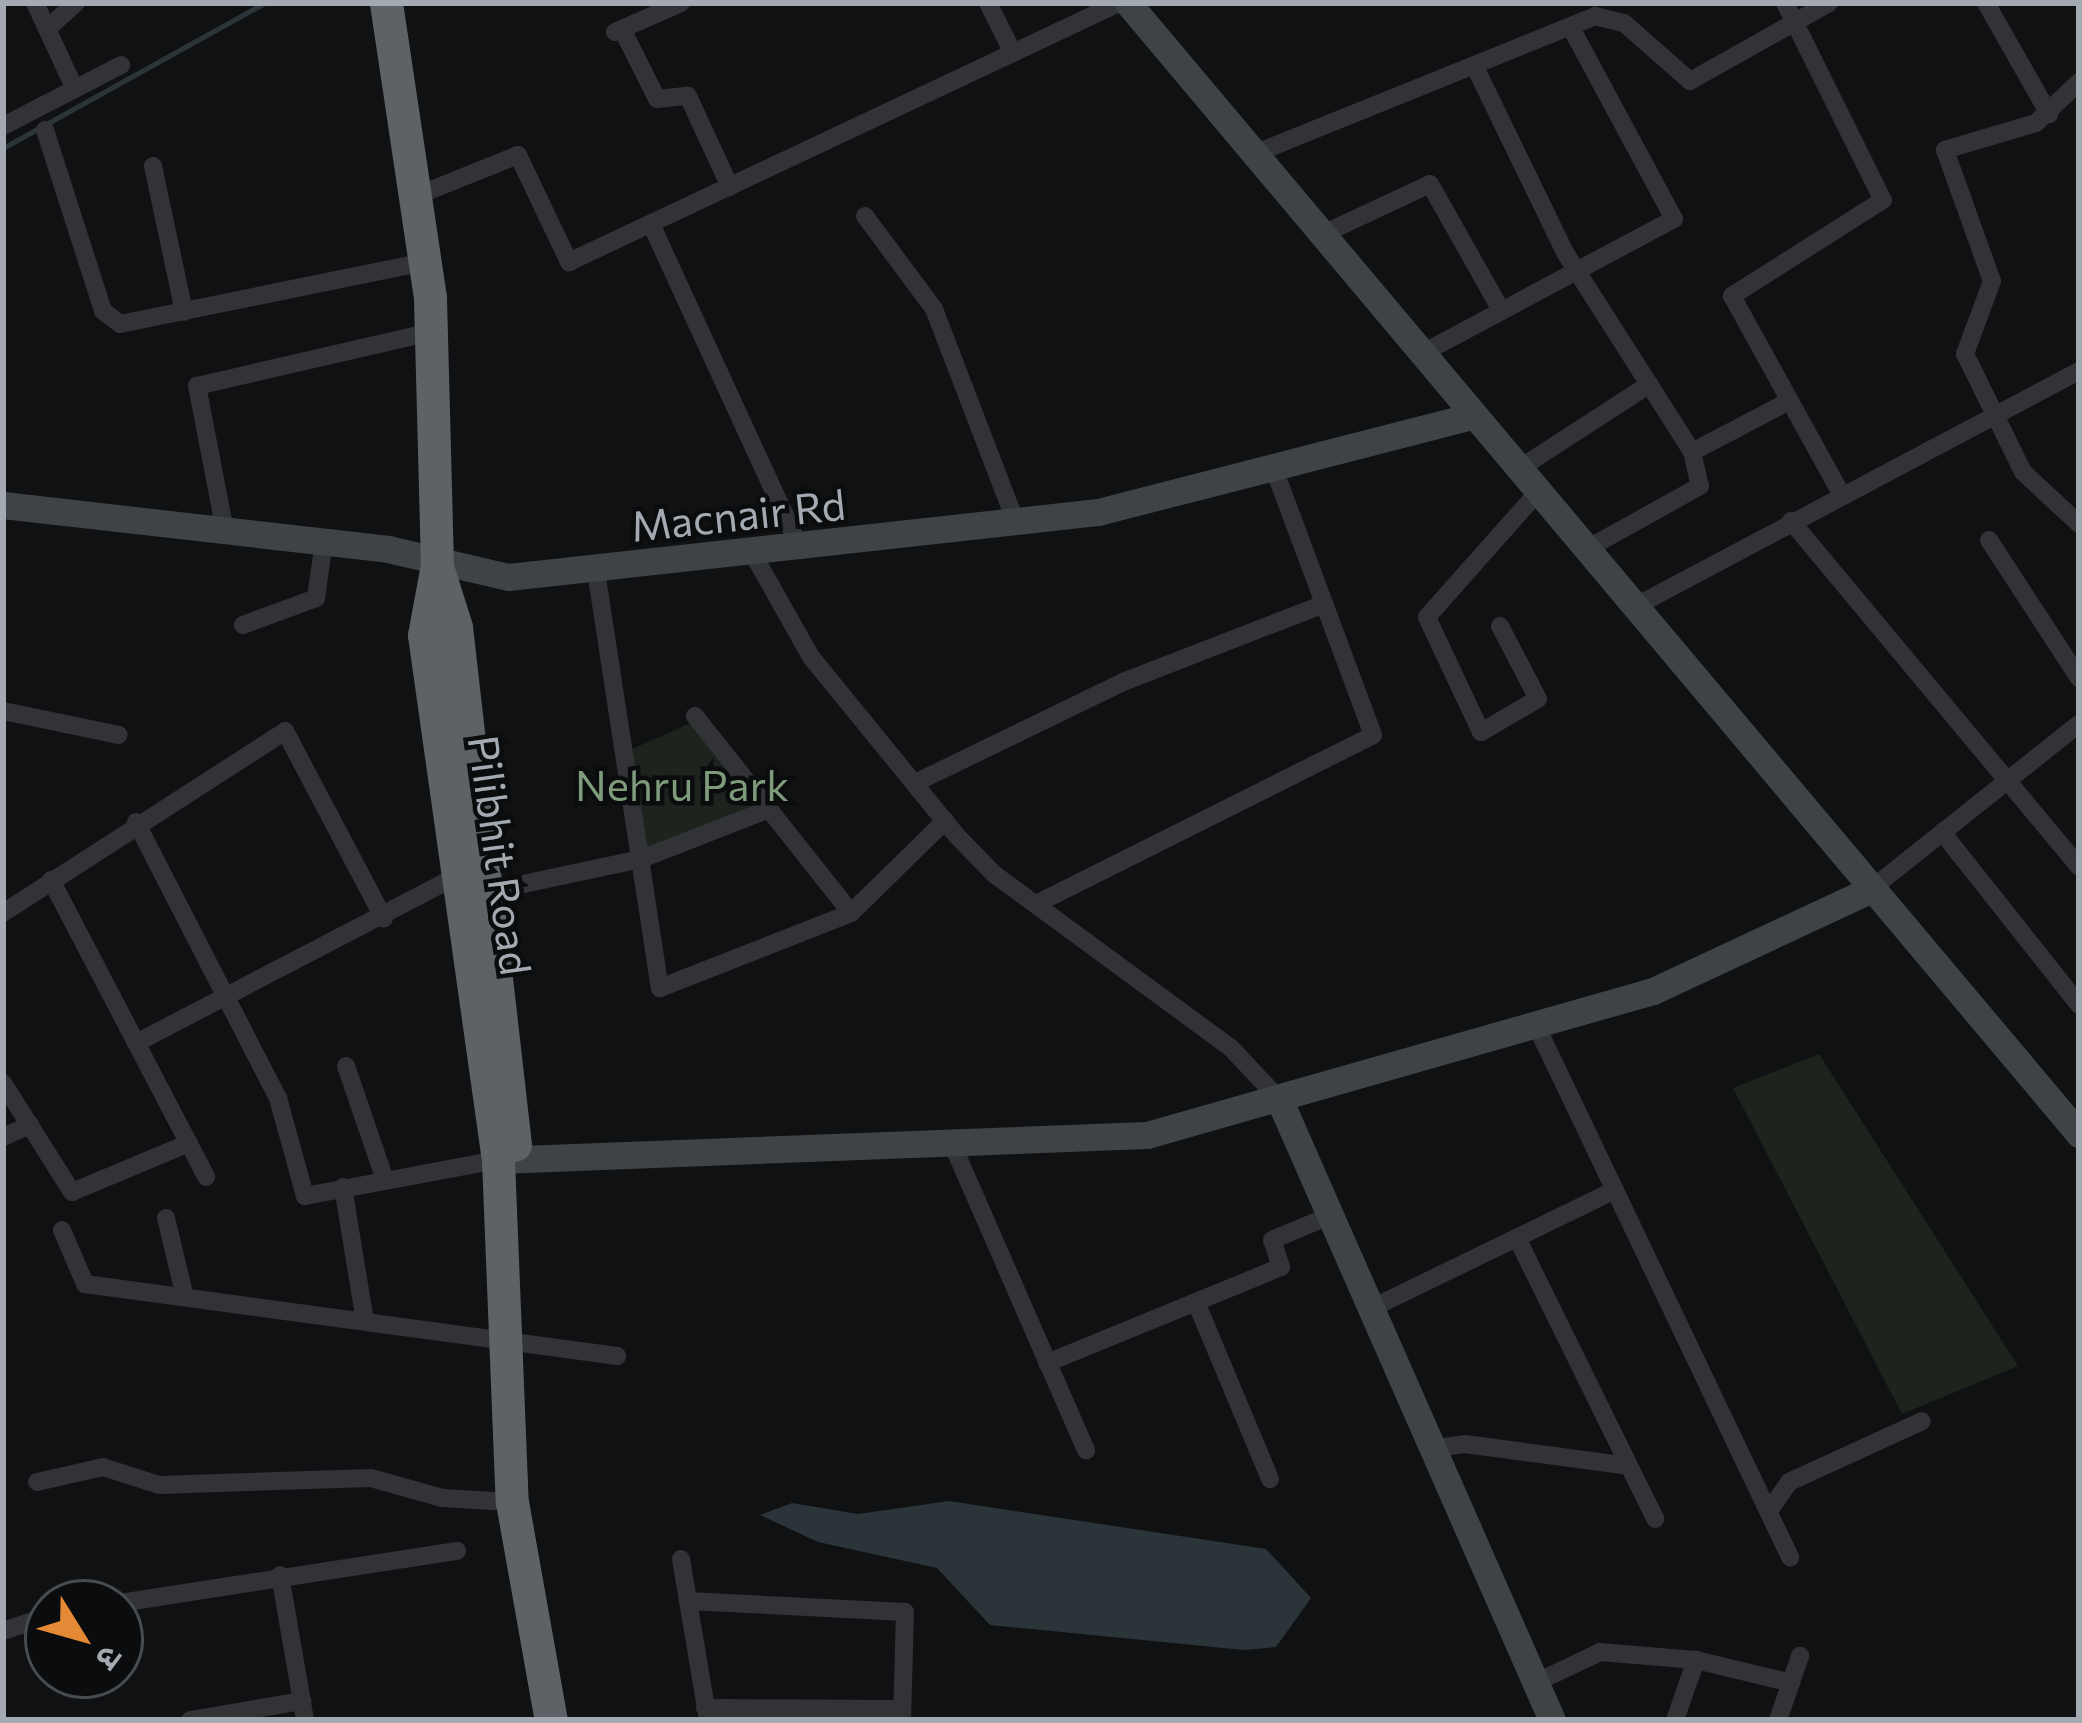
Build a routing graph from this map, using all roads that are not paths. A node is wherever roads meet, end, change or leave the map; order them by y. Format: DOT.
graph roads {
  1 [pos="35,3"];
  2 [pos="76,3"];
  3 [pos="386,3"];
  4 [pos="681,3"];
  5 [pos="988,3"];
  6 [pos="1124,3"];
  7 [pos="1785,3"];
  8 [pos="1829,3"];
  9 [pos="1986,3"];
  10 [pos="1793,23"];
  11 [pos="1571,28"];
  12 [pos="47,29"];
  13 [pos="1013,53"];
  14 [pos="121,65"];
  15 [pos="1475,67"];
  16 [pos="2079,82"];
  17 [pos="75,89"];
  18 [pos="2049,113"];
  19 [pos="3,126"];
  20 [pos="45,130"];
  21 [pos="1254,154"];
  22 [pos="153,166"];
  23 [pos="730,187"];
  24 [pos="416,196"];
  25 [pos="865,217"];
  26 [pos="651,224"];
  27 [pos="1322,235"];
  28 [pos="425,262"];
  29 [pos="1582,266"];
  30 [pos="1500,308"];
  31 [pos="184,312"];
  32 [pos="427,333"];
  33 [pos="1420,354"];
  34 [pos="2079,371"];
  35 [pos="1650,384"];
  36 [pos="1789,401"];
  37 [pos="1995,411"];
  38 [pos="1473,416"];
  39 [pos="1692,452"];
  40 [pos="1273,466"];
  41 [pos="1517,470"];
  42 [pos="1537,493"];
  43 [pos="1842,495"];
  44 [pos="3,505"];
  45 [pos="1791,521"];
  46 [pos="2079,524"];
  47 [pos="1017,525"];
  48 [pos="225,531"];
  49 [pos="1990,540"];
  50 [pos="324,542"];
  51 [pos="801,550"];
  52 [pos="1585,550"];
  53 [pos="753,554"];
  54 [pos="437,565"];
  55 [pos="596,571"];
  56 [pos="1324,604"];
  57 [pos="1634,607"];
  58 [pos="243,625"];
  59 [pos="1500,626"];
  60 [pos="2079,678"];
  61 [pos="6,712"];
  62 [pos="695,716"];
  63 [pos="2079,724"];
  64 [pos="3,735"];
  65 [pos="119,735"];
  66 [pos="2007,777"];
  67 [pos="915,783"];
  68 [pos="769,809"];
  69 [pos="945,821"];
  70 [pos="136,822"];
  71 [pos="1942,832"];
  72 [pos="640,859"];
  73 [pos="2079,867"];
  74 [pos="51,880"];
  75 [pos="468,888"];
  76 [pos="1870,890"];
  77 [pos="1036,904"];
  78 [pos="3,913"];
  79 [pos="851,913"];
  80 [pos="1889,915"];
  81 [pos="384,920"];
  82 [pos="229,997"];
  83 [pos="2079,1005"];
  84 [pos="1536,1025"];
  85 [pos="136,1043"];
  86 [pos="346,1066"];
  87 [pos="3,1084"];
  88 [pos="1279,1099"];
  89 [pos="2079,1108"];
  90 [pos="30,1126"];
  91 [pos="2079,1134"];
  92 [pos="3,1137"];
  93 [pos="189,1143"];
  94 [pos="954,1148"];
  95 [pos="2079,1154"];
  96 [pos="507,1159"];
  97 [pos="206,1177"];
  98 [pos="384,1178"];
  99 [pos="344,1187"];
  100 [pos="1615,1190"];
  101 [pos="1329,1216"];
  102 [pos="166,1218"];
  103 [pos="62,1230"];
  104 [pos="1517,1238"];
  105 [pos="185,1298"];
  106 [pos="1196,1302"];
  107 [pos="1370,1310"];
  108 [pos="364,1321"];
  109 [pos="518,1341"];
  110 [pos="617,1356"];
  111 [pos="1047,1363"];
  112 [pos="1922,1421"];
  113 [pos="1430,1449"];
  114 [pos="1086,1450"];
  115 [pos="1629,1466"];
  116 [pos="1270,1479"];
  117 [pos="37,1482"];
  118 [pos="512,1502"];
  119 [pos="1768,1511"];
  120 [pos="1655,1519"];
  121 [pos="458,1551"];
  122 [pos="1790,1557"];
  123 [pos="681,1559"];
  124 [pos="280,1575"];
  125 [pos="144,1599"];
  126 [pos="688,1601"];
  127 [pos="1801,1656"];
  128 [pos="1696,1660"];
  129 [pos="1535,1683"];
  130 [pos="1791,1683"];
  131 [pos="304,1711"];
  132 [pos="706,1714"];
  133 [pos="802,1714"];
  134 [pos="902,1714"];
  135 [pos="190,1720"];
  136 [pos="551,1720"];
  137 [pos="564,1720"];
  138 [pos="1552,1720"];
  139 [pos="1676,1720"];
  140 [pos="1778,1720"];
  1 -- 12 [label="street"];
  2 -- 12 [label="street"];
  3 -- 24 [label="highway"];
  4 -- 23 [label="street"];
  5 -- 13 [label="street"];
  6 -- 13 [label="street"];
  6 -- 21 [label="street"];
  7 -- 10 [label="street"];
  8 -- 10 [label="street"];
  9 -- 18 [label="street"];
  10 -- 11 [label="street"];
  10 -- 36 [label="street"];
  11 -- 15 [label="street"];
  11 -- 29 [label="street"];
  12 -- 17 [label="street"];
  13 -- 23 [label="street"];
  14 -- 17 [label="street"];
  15 -- 21 [label="street"];
  15 -- 29 [label="street"];
  16 -- 18 [label="street"];
  17 -- 19 [label="street"];
  18 -- 37 [label="street"];
  20 -- 31 [label="street"];
  21 -- 27 [label="street"];
  22 -- 31 [label="street"];
  23 -- 26 [label="street"];
  24 -- 26 [label="street"];
  24 -- 28 [label="highway"];
  25 -- 47 [label="street"];
  26 -- 51 [label="street"];
  27 -- 30 [label="street"];
  27 -- 33 [label="street"];
  28 -- 31 [label="street"];
  28 -- 32 [label="highway"];
  29 -- 30 [label="street"];
  29 -- 35 [label="street"];
  30 -- 33 [label="street"];
  32 -- 48 [label="street"];
  32 -- 54 [label="highway"];
  33 -- 38 [label="street"];
  34 -- 37 [label="street"];
  35 -- 39 [label="street"];
  35 -- 41 [label="street"];
  36 -- 39 [label="street"];
  36 -- 43 [label="street"];
  37 -- 43 [label="street"];
  37 -- 46 [label="street"];
  38 -- 40 [label="street, Macnair Rd"];
  38 -- 41 [label="street"];
  39 -- 52 [label="street"];
  40 -- 47 [label="street, Macnair Rd"];
  40 -- 56 [label="street"];
  41 -- 42 [label="street"];
  42 -- 52 [label="street"];
  42 -- 59 [label="street"];
  43 -- 45 [label="street"];
  44 -- 48 [label="street, Macnair Rd"];
  45 -- 57 [label="street"];
  45 -- 66 [label="street"];
  47 -- 51 [label="street, Macnair Rd"];
  48 -- 50 [label="street, Macnair Rd"];
  49 -- 60 [label="street"];
  50 -- 54 [label="street, Macnair Rd"];
  50 -- 58 [label="street"];
  51 -- 53 [label="street, Macnair Rd"];
  52 -- 57 [label="street"];
  53 -- 55 [label="street, Macnair Rd"];
  53 -- 67 [label="street"];
  54 -- 55 [label="street, Macnair Rd"];
  54 -- 75 [label="highway, Pilibhit Road"];
  55 -- 72 [label="street"];
  56 -- 67 [label="street"];
  56 -- 77 [label="street"];
  57 -- 76 [label="street"];
  61 -- 64 [label="street"];
  61 -- 65 [label="street"];
  62 -- 68 [label="street"];
  63 -- 66 [label="street"];
  66 -- 71 [label="street"];
  66 -- 73 [label="street"];
  67 -- 69 [label="street"];
  68 -- 72 [label="street"];
  68 -- 79 [label="street"];
  69 -- 77 [label="street"];
  69 -- 79 [label="street"];
  70 -- 74 [label="street"];
  70 -- 81 [label="street"];
  70 -- 82 [label="street"];
  71 -- 76 [label="street"];
  71 -- 83 [label="street"];
  72 -- 75 [label="street"];
  72 -- 79 [label="street"];
  74 -- 78 [label="street"];
  74 -- 85 [label="street"];
  75 -- 81 [label="street"];
  75 -- 96 [label="highway, Pilibhit Road"];
  76 -- 80 [label="street"];
  76 -- 84 [label="street"];
  77 -- 88 [label="street"];
  80 -- 89 [label="street"];
  80 -- 91 [label="street"];
  80 -- 95 [label="street"];
  81 -- 82 [label="street"];
  82 -- 85 [label="street"];
  82 -- 99 [label="street"];
  84 -- 88 [label="street"];
  84 -- 100 [label="street"];
  85 -- 93 [label="street"];
  86 -- 98 [label="street"];
  87 -- 90 [label="street"];
  88 -- 94 [label="street"];
  88 -- 101 [label="street"];
  90 -- 92 [label="street"];
  90 -- 93 [label="street"];
  93 -- 97 [label="street"];
  94 -- 96 [label="street"];
  94 -- 111 [label="street"];
  96 -- 98 [label="street"];
  96 -- 109 [label="highway, Pilibhit Road"];
  98 -- 99 [label="street"];
  99 -- 108 [label="street"];
  100 -- 104 [label="street"];
  100 -- 119 [label="street"];
  101 -- 106 [label="street"];
  101 -- 107 [label="street"];
  102 -- 105 [label="street"];
  103 -- 105 [label="street"];
  104 -- 107 [label="street"];
  104 -- 115 [label="street"];
  105 -- 108 [label="street"];
  106 -- 111 [label="street"];
  106 -- 116 [label="street"];
  107 -- 113 [label="street"];
  108 -- 109 [label="street"];
  109 -- 110 [label="street"];
  109 -- 118 [label="highway, Pilibhit Road"];
  109 -- 137 [label="highway"];
  111 -- 114 [label="street"];
  112 -- 119 [label="street"];
  113 -- 115 [label="street"];
  113 -- 129 [label="street"];
  115 -- 120 [label="street"];
  117 -- 118 [label="street"];
  118 -- 136 [label="highway, Pilibhit Road"];
  119 -- 122 [label="street"];
  121 -- 124 [label="street"];
  123 -- 126 [label="street"];
  124 -- 125 [label="street"];
  124 -- 131 [label="street"];
  126 -- 132 [label="street"];
  126 -- 134 [label="street"];
  127 -- 130 [label="street"];
  128 -- 129 [label="street"];
  128 -- 130 [label="street"];
  128 -- 139 [label="street"];
  129 -- 138 [label="street"];
  130 -- 140 [label="street"];
  131 -- 135 [label="street"];
  132 -- 133 [label="street"];
  133 -- 134 [label="street"];
}
